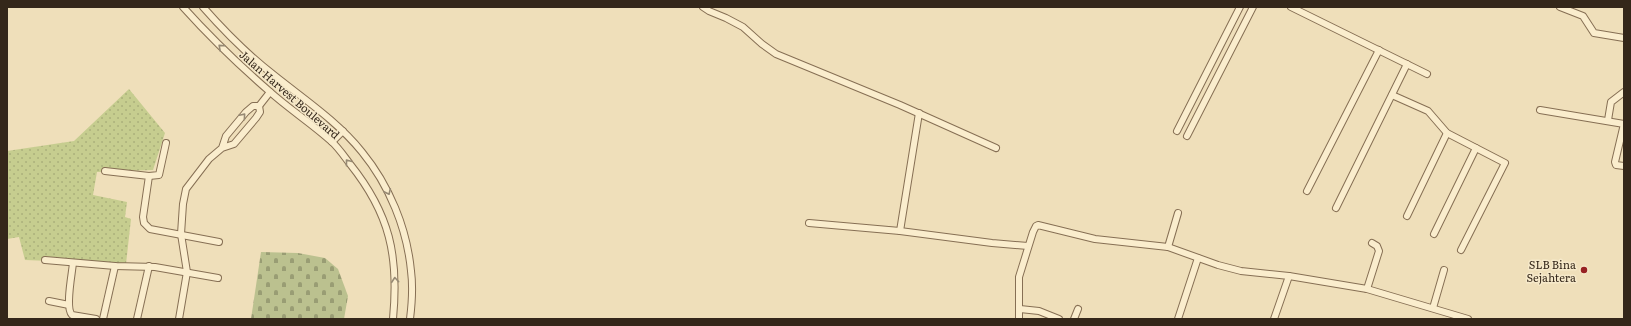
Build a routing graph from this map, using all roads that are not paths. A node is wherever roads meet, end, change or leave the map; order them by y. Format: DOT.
graph roads {
  1 [pos="183,7"];
  2 [pos="203,7"];
  3 [pos="703,7"];
  4 [pos="1240,7"];
  5 [pos="1253,7"];
  6 [pos="1291,7"];
  7 [pos="1560,7"];
  8 [pos="1624,38"];
  9 [pos="1379,50"];
  10 [pos="1407,64"];
  11 [pos="1427,74"];
  12 [pos="270,92"];
  13 [pos="1624,92"];
  14 [pos="1392,95"];
  15 [pos="259,106"];
  16 [pos="1540,110"];
  17 [pos="919,113"];
  18 [pos="1608,120"];
  19 [pos="1624,124"];
  20 [pos="343,131"];
  21 [pos="1177,131"];
  22 [pos="1447,133"];
  23 [pos="1187,136"];
  24 [pos="332,142"];
  25 [pos="166,143"];
  26 [pos="222,148"];
  27 [pos="996,148"];
  28 [pos="1476,148"];
  29 [pos="1624,166"];
  30 [pos="105,171"];
  31 [pos="149,176"];
  32 [pos="1307,191"];
  33 [pos="1336,208"];
  34 [pos="1178,214"];
  35 [pos="1407,216"];
  36 [pos="810,223"];
  37 [pos="900,231"];
  38 [pos="181,234"];
  39 [pos="1434,234"];
  40 [pos="219,242"];
  41 [pos="1372,243"];
  42 [pos="1028,246"];
  43 [pos="1168,247"];
  44 [pos="1460,250"];
  45 [pos="1198,258"];
  46 [pos="45,260"];
  47 [pos="74,263"];
  48 [pos="115,266"];
  49 [pos="149,266"];
  50 [pos="1444,270"];
  51 [pos="187,272"];
  52 [pos="1289,276"];
  53 [pos="218,278"];
  54 [pos="1367,288"];
  55 [pos="49,300"];
  56 [pos="69,305"];
  57 [pos="1433,308"];
  58 [pos="1020,309"];
  59 [pos="1078,309"];
  60 [pos="96,319"];
  61 [pos="103,319"];
  62 [pos="137,319"];
  63 [pos="179,319"];
  64 [pos="393,319"];
  65 [pos="410,319"];
  66 [pos="1019,319"];
  67 [pos="1059,319"];
  68 [pos="1074,319"];
  69 [pos="1178,319"];
  70 [pos="1274,319"];
  71 [pos="1468,319"];
  12 -- 1 [label="street, Jalan Harvest Boulevard, one-way"];
  2 -- 20 [label="street, Jalan Harvest Boulevard"];
  3 -- 17 [label="street"];
  4 -- 21 [label="street"];
  5 -- 23 [label="street"];
  6 -- 9 [label="street"];
  7 -- 8 [label="street"];
  9 -- 10 [label="street"];
  9 -- 32 [label="street"];
  10 -- 11 [label="street"];
  10 -- 14 [label="street"];
  12 -- 15 [label="street"];
  12 -- 24 [label="street, Jalan Harvest Boulevard"];
  13 -- 18 [label="street"];
  14 -- 22 [label="street"];
  14 -- 33 [label="street"];
  26 -- 15 [label="street, one-way"];
  15 -- 26 [label="street"];
  16 -- 18 [label="street"];
  17 -- 27 [label="street"];
  17 -- 37 [label="street"];
  18 -- 19 [label="street"];
  19 -- 29 [label="street"];
  20 -- 24 [label="street"];
  20 -- 65 [label="street, Jalan Harvest Boulevard, one-way"];
  22 -- 28 [label="street"];
  22 -- 35 [label="street"];
  64 -- 24 [label="street, Jalan Harvest Boulevard, one-way"];
  25 -- 31 [label="street"];
  26 -- 38 [label="street"];
  28 -- 39 [label="street"];
  28 -- 44 [label="street"];
  30 -- 31 [label="street"];
  31 -- 38 [label="street"];
  34 -- 43 [label="street"];
  36 -- 37 [label="street"];
  37 -- 42 [label="street"];
  38 -- 40 [label="street"];
  38 -- 51 [label="street"];
  41 -- 54 [label="street"];
  42 -- 43 [label="street"];
  42 -- 58 [label="street"];
  43 -- 45 [label="street"];
  45 -- 52 [label="street"];
  45 -- 69 [label="street"];
  46 -- 47 [label="street"];
  47 -- 48 [label="street"];
  47 -- 56 [label="street"];
  48 -- 49 [label="street"];
  48 -- 61 [label="street"];
  49 -- 51 [label="street"];
  49 -- 62 [label="street"];
  50 -- 57 [label="street"];
  51 -- 53 [label="street"];
  51 -- 63 [label="street"];
  52 -- 54 [label="street"];
  52 -- 70 [label="street"];
  54 -- 57 [label="street"];
  55 -- 56 [label="street"];
  56 -- 60 [label="street"];
  57 -- 71 [label="street"];
  58 -- 66 [label="street"];
  58 -- 67 [label="street"];
  59 -- 68 [label="street"];
}
